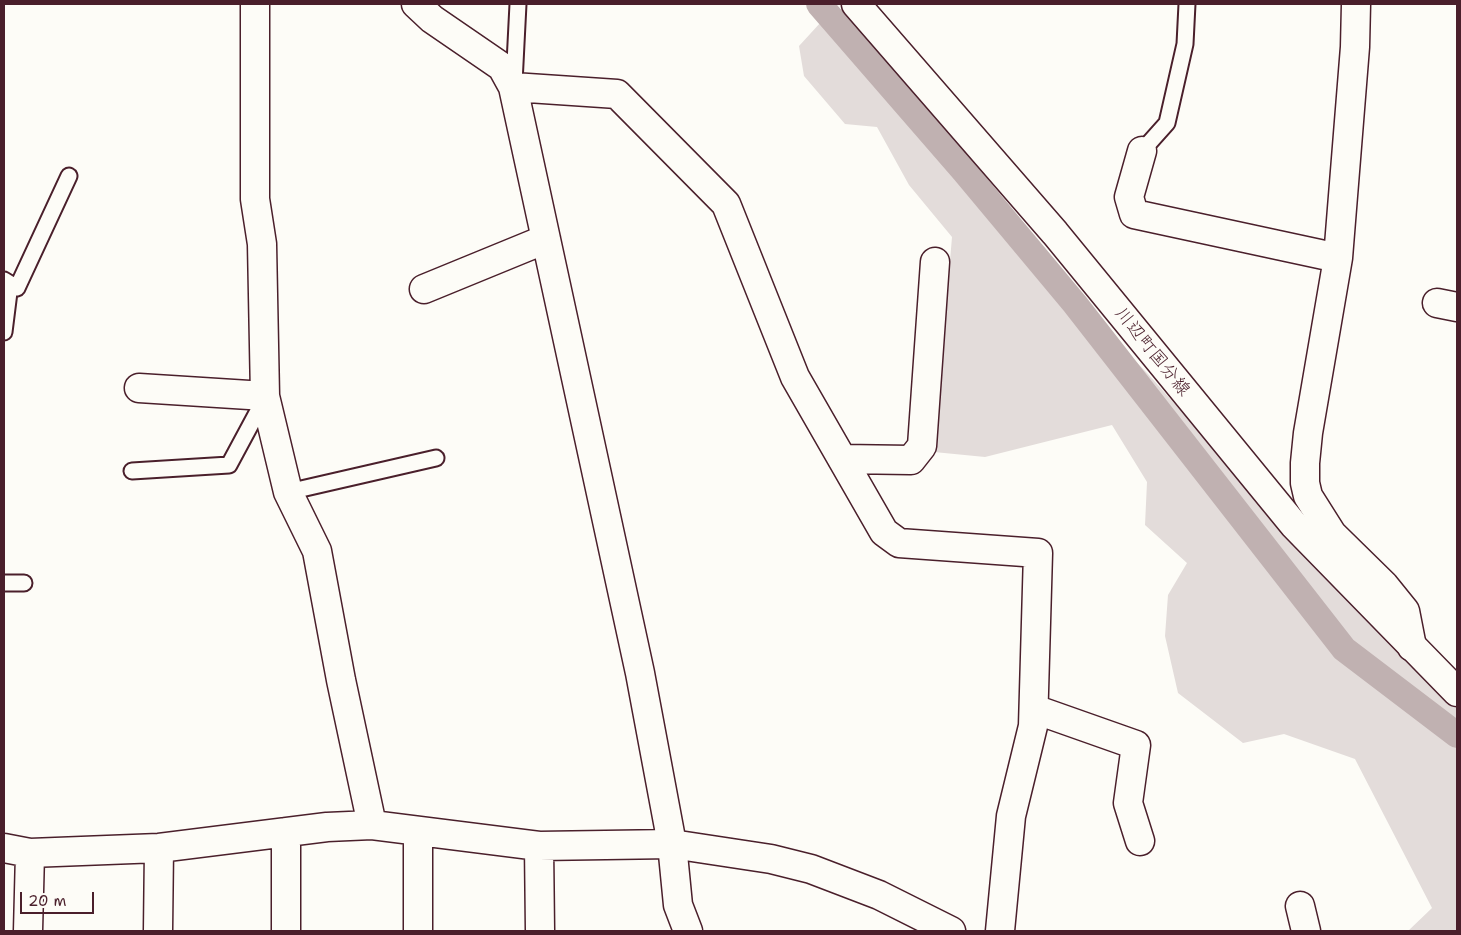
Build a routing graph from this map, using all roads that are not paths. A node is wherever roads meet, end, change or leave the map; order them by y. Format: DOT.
graph roads {
  1 [pos="255,4"];
  2 [pos="416,4"];
  3 [pos="518,4"];
  4 [pos="856,4"];
  5 [pos="1187,4"];
  6 [pos="1356,4"];
  7 [pos="514,87"];
  8 [pos="1142,151"];
  9 [pos="69,176"];
  10 [pos="546,239"];
  11 [pos="1338,258"];
  12 [pos="935,262"];
  13 [pos="7,282"];
  14 [pos="424,288"];
  15 [pos="4,332"];
  16 [pos="139,388"];
  17 [pos="265,396"];
  18 [pos="436,458"];
  19 [pos="842,459"];
  20 [pos="132,471"];
  21 [pos="288,492"];
  22 [pos="4,583"];
  23 [pos="24,583"];
  24 [pos="1412,648"];
  25 [pos="1457,692"];
  26 [pos="1034,709"];
  27 [pos="372,826"];
  28 [pos="418,831"];
  29 [pos="286,832"];
  30 [pos="1140,841"];
  31 [pos="672,844"];
  32 [pos="539,846"];
  33 [pos="4,848"];
  34 [pos="159,848"];
  35 [pos="30,854"];
  36 [pos="28,931"];
  37 [pos="158,931"];
  38 [pos="286,931"];
  39 [pos="418,931"];
  40 [pos="540,931"];
  41 [pos="688,931"];
  42 [pos="951,931"];
  43 [pos="1000,931"];
  1 -- 17 [label="street"];
  2 -- 7 [label="street"];
  3 -- 7 [label="lane"];
  4 -- 24 [label="street, 川辺町国分線"];
  5 -- 8 [label="lane"];
  6 -- 11 [label="street"];
  7 -- 10 [label="street"];
  7 -- 19 [label="street"];
  8 -- 11 [label="street"];
  9 -- 13 [label="lane"];
  10 -- 14 [label="street"];
  10 -- 31 [label="street"];
  11 -- 24 [label="street"];
  12 -- 19 [label="street"];
  13 -- 15 [label="lane"];
  16 -- 17 [label="street"];
  17 -- 20 [label="lane"];
  17 -- 21 [label="street"];
  18 -- 21 [label="lane"];
  19 -- 26 [label="street"];
  21 -- 27 [label="street"];
  22 -- 23 [label="lane"];
  24 -- 25 [label="street, 川辺町国分線"];
  26 -- 30 [label="street"];
  26 -- 43 [label="street"];
  27 -- 28 [label="street"];
  27 -- 29 [label="street"];
  28 -- 32 [label="street"];
  28 -- 39 [label="street"];
  29 -- 34 [label="street"];
  29 -- 38 [label="street"];
  31 -- 32 [label="street"];
  31 -- 41 [label="street"];
  31 -- 42 [label="street"];
  32 -- 40 [label="street"];
  33 -- 35 [label="street"];
  34 -- 35 [label="street"];
  34 -- 37 [label="street"];
  35 -- 36 [label="street"];
}
